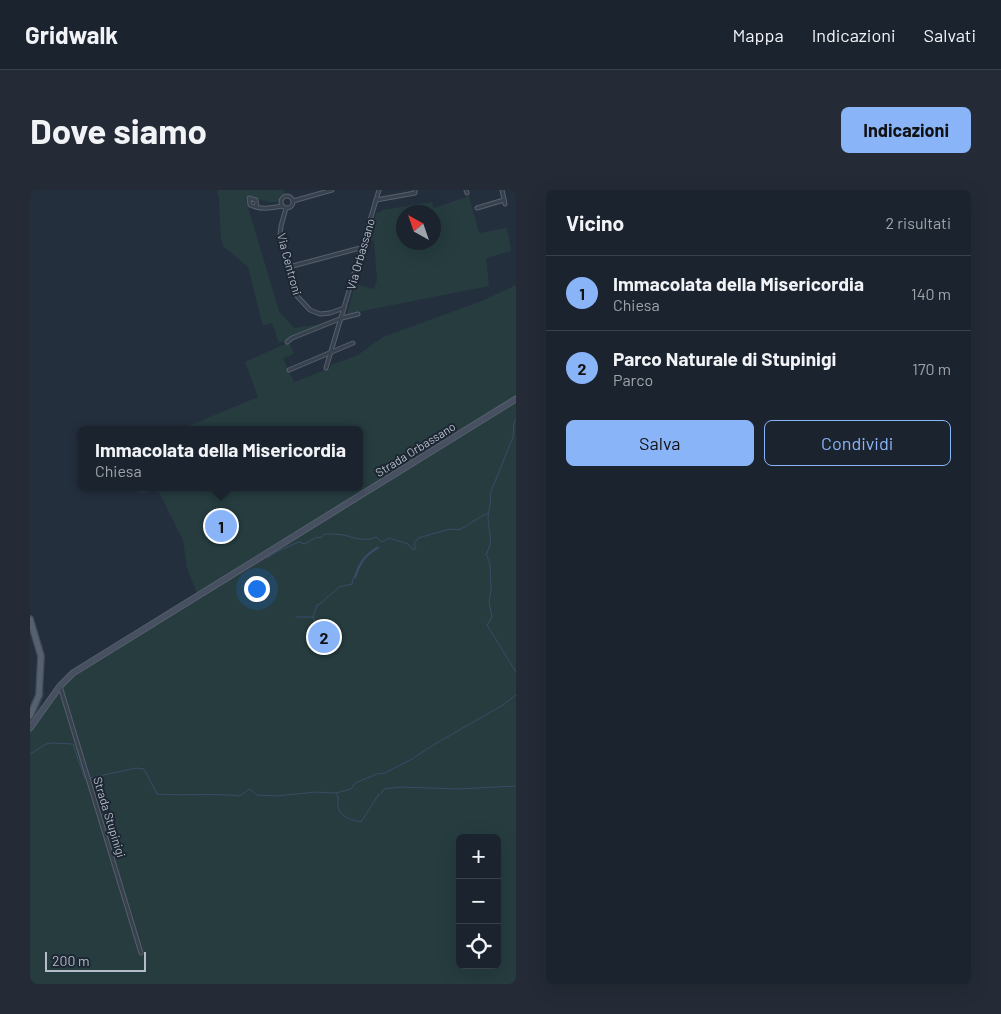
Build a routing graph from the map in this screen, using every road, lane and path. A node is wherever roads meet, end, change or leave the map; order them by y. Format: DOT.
graph roads {
  1 [pos="286,190"];
  2 [pos="332,190"];
  3 [pos="379,190"];
  4 [pos="415,190"];
  5 [pos="502,190"];
  6 [pos="286,196"];
  7 [pos="376,200"];
  8 [pos="293,201"];
  9 [pos="256,207"];
  10 [pos="284,207"];
  11 [pos="476,208"];
  12 [pos="361,248"];
  13 [pos="289,267"];
  14 [pos="344,308"];
  15 [pos="358,314"];
  16 [pos="342,318"];
  17 [pos="287,342"];
  18 [pos="353,343"];
  19 [pos="332,352"];
  20 [pos="326,368"];
  21 [pos="289,370"];
  22 [pos="516,399"];
  23 [pos="30,619"];
  24 [pos="60,686"];
  25 [pos="30,716"];
  26 [pos="30,728"];
  27 [pos="141,953"];
  1 -- 6 [label="street, Via Centroni"];
  2 -- 8 [label="street"];
  3 -- 7 [label="street, Via Orbassano"];
  4 -- 7 [label="street"];
  5 -- 11 [label="street"];
  6 -- 8 [label="street"];
  6 -- 10 [label="street, Via Centroni"];
  7 -- 12 [label="street, Via Orbassano"];
  8 -- 10 [label="street"];
  9 -- 10 [label="street"];
  10 -- 13 [label="street, Via Centroni"];
  12 -- 13 [label="street"];
  12 -- 14 [label="street, Via Orbassano"];
  13 -- 14 [label="street, Via Centroni"];
  14 -- 16 [label="street, Via Orbassano"];
  15 -- 16 [label="street"];
  16 -- 17 [label="street"];
  16 -- 19 [label="street, Via Orbassano"];
  18 -- 19 [label="street"];
  19 -- 20 [label="street, Via Orbassano"];
  19 -- 21 [label="street"];
  22 -- 24 [label="main road, Strada Orbassano"];
  23 -- 25 [label="main road"];
  24 -- 26 [label="main road"];
  24 -- 27 [label="street, Strada Stupinigi"];
}
